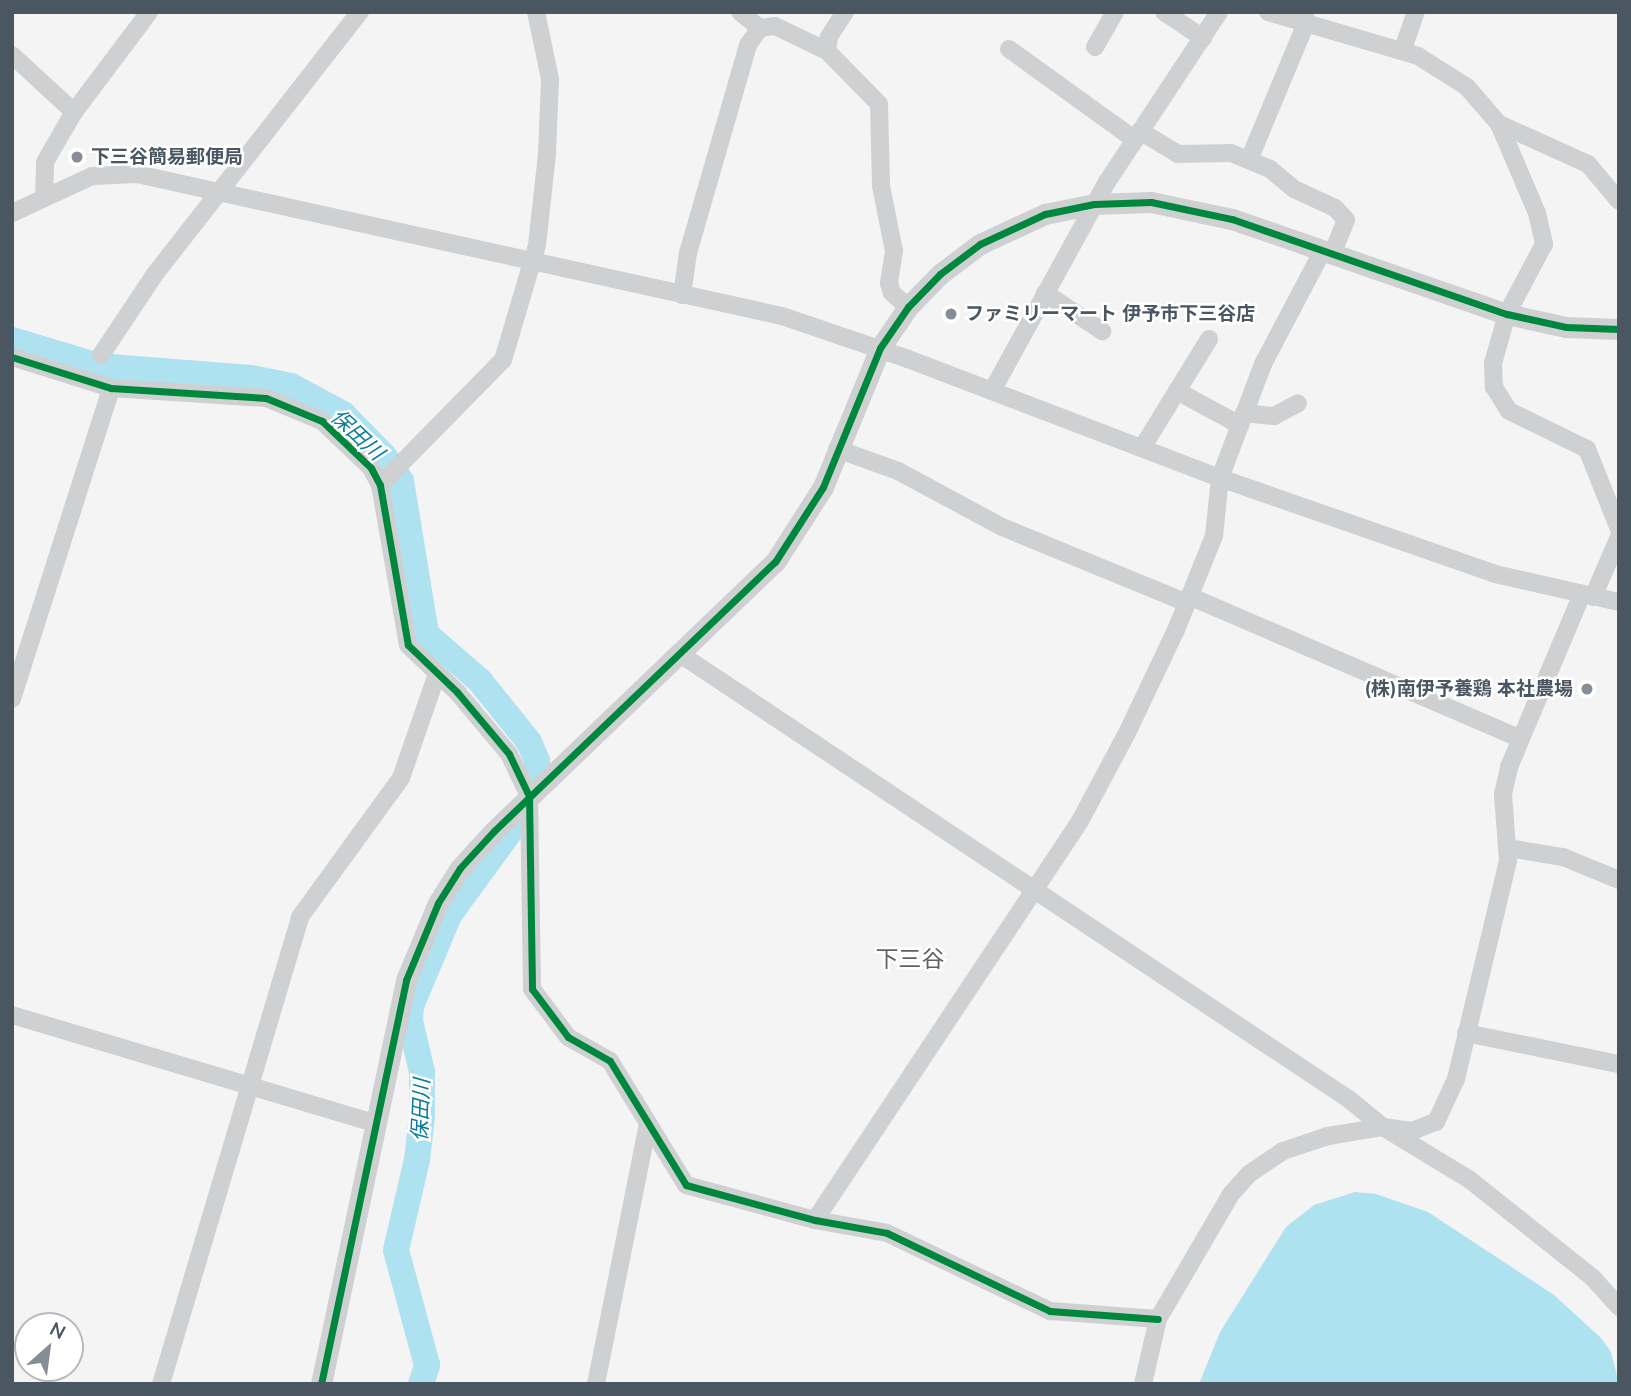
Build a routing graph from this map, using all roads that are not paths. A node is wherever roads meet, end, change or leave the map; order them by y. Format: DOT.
graph roads {
  1 [pos="149,12"];
  2 [pos="360,12"];
  3 [pos="536,12"];
  4 [pos="740,12"];
  5 [pos="845,12"];
  6 [pos="1115,12"];
  7 [pos="1164,12"];
  8 [pos="1219,12"];
  9 [pos="1416,12"];
  10 [pos="1276,13"];
  11 [pos="1307,22"];
  12 [pos="760,28"];
  13 [pos="1203,38"];
  14 [pos="1095,47"];
  15 [pos="1009,49"];
  16 [pos="1403,49"];
  17 [pos="827,51"];
  18 [pos="12,55"];
  19 [pos="74,112"];
  20 [pos="1499,124"];
  21 [pos="1137,136"];
  22 [pos="1250,160"];
  23 [pos="217,194"];
  24 [pos="44,196"];
  25 [pos="1619,201"];
  26 [pos="1094,204"];
  27 [pos="12,213"];
  28 [pos="1327,254"];
  29 [pos="532,263"];
  30 [pos="1045,293"];
  31 [pos="682,295"];
  32 [pos="908,307"];
  33 [pos="1507,314"];
  34 [pos="1619,329"];
  35 [pos="1102,331"];
  36 [pos="1209,339"];
  37 [pos="880,348"];
  38 [pos="101,355"];
  39 [pos="12,357"];
  40 [pos="111,388"];
  41 [pos="992,391"];
  42 [pos="1177,391"];
  43 [pos="1298,403"];
  44 [pos="1242,419"];
  45 [pos="1142,448"];
  46 [pos="837,449"];
  47 [pos="391,475"];
  48 [pos="1220,478"];
  49 [pos="1619,529"];
  50 [pos="1619,537"];
  51 [pos="1587,595"];
  52 [pos="1188,600"];
  53 [pos="1619,602"];
  54 [pos="680,654"];
  55 [pos="437,674"];
  56 [pos="12,699"];
  57 [pos="1518,738"];
  58 [pos="529,796"];
  59 [pos="1508,848"];
  60 [pos="1619,880"];
  61 [pos="1035,891"];
  62 [pos="12,1015"];
  63 [pos="1465,1033"];
  64 [pos="1619,1064"];
  65 [pos="249,1086"];
  66 [pos="375,1123"];
  67 [pos="649,1124"];
  68 [pos="1383,1126"];
  69 [pos="815,1220"];
  70 [pos="1619,1307"];
  71 [pos="1158,1319"];
  72 [pos="161,1384"];
  73 [pos="321,1384"];
  74 [pos="596,1384"];
  75 [pos="1143,1384"];
  1 -- 19 [label="street"];
  2 -- 23 [label="street"];
  3 -- 29 [label="street"];
  4 -- 12 [label="street"];
  5 -- 17 [label="street"];
  6 -- 14 [label="street"];
  7 -- 13 [label="street"];
  8 -- 13 [label="street"];
  9 -- 16 [label="street"];
  10 -- 11 [label="street"];
  11 -- 16 [label="street"];
  11 -- 22 [label="street"];
  12 -- 17 [label="street"];
  12 -- 31 [label="street"];
  13 -- 21 [label="street"];
  15 -- 21 [label="street"];
  16 -- 20 [label="street"];
  17 -- 32 [label="street"];
  18 -- 19 [label="street"];
  19 -- 24 [label="street"];
  20 -- 25 [label="street"];
  20 -- 33 [label="street"];
  21 -- 22 [label="street"];
  21 -- 26 [label="street"];
  22 -- 28 [label="street"];
  23 -- 24 [label="street"];
  23 -- 29 [label="street"];
  23 -- 38 [label="street"];
  24 -- 27 [label="street"];
  26 -- 28 [label="street"];
  26 -- 30 [label="street"];
  26 -- 32 [label="street"];
  28 -- 33 [label="street"];
  28 -- 44 [label="street"];
  29 -- 31 [label="street"];
  29 -- 47 [label="street"];
  30 -- 35 [label="street"];
  30 -- 41 [label="street"];
  31 -- 37 [label="street"];
  32 -- 37 [label="street"];
  33 -- 34 [label="street"];
  33 -- 49 [label="street"];
  36 -- 42 [label="street"];
  37 -- 41 [label="street"];
  37 -- 46 [label="street"];
  39 -- 40 [label="street"];
  40 -- 47 [label="street"];
  40 -- 56 [label="street"];
  41 -- 45 [label="street"];
  42 -- 44 [label="street"];
  42 -- 45 [label="street"];
  43 -- 44 [label="street"];
  44 -- 48 [label="street"];
  45 -- 48 [label="street"];
  46 -- 52 [label="street"];
  46 -- 54 [label="street"];
  47 -- 55 [label="street"];
  48 -- 51 [label="street"];
  48 -- 52 [label="street"];
  50 -- 51 [label="street"];
  51 -- 53 [label="street"];
  51 -- 57 [label="street"];
  52 -- 57 [label="street"];
  52 -- 61 [label="street"];
  54 -- 58 [label="street"];
  54 -- 61 [label="street"];
  55 -- 58 [label="street"];
  55 -- 65 [label="street"];
  57 -- 59 [label="street"];
  58 -- 66 [label="street"];
  58 -- 67 [label="street"];
  59 -- 60 [label="street"];
  59 -- 63 [label="street"];
  61 -- 68 [label="street"];
  61 -- 69 [label="street"];
  62 -- 65 [label="street"];
  63 -- 64 [label="street"];
  63 -- 68 [label="street"];
  65 -- 66 [label="street"];
  65 -- 72 [label="street"];
  66 -- 73 [label="street"];
  67 -- 69 [label="street"];
  67 -- 74 [label="street"];
  68 -- 70 [label="street"];
  68 -- 71 [label="street"];
  69 -- 71 [label="street"];
  71 -- 75 [label="street"];
}
